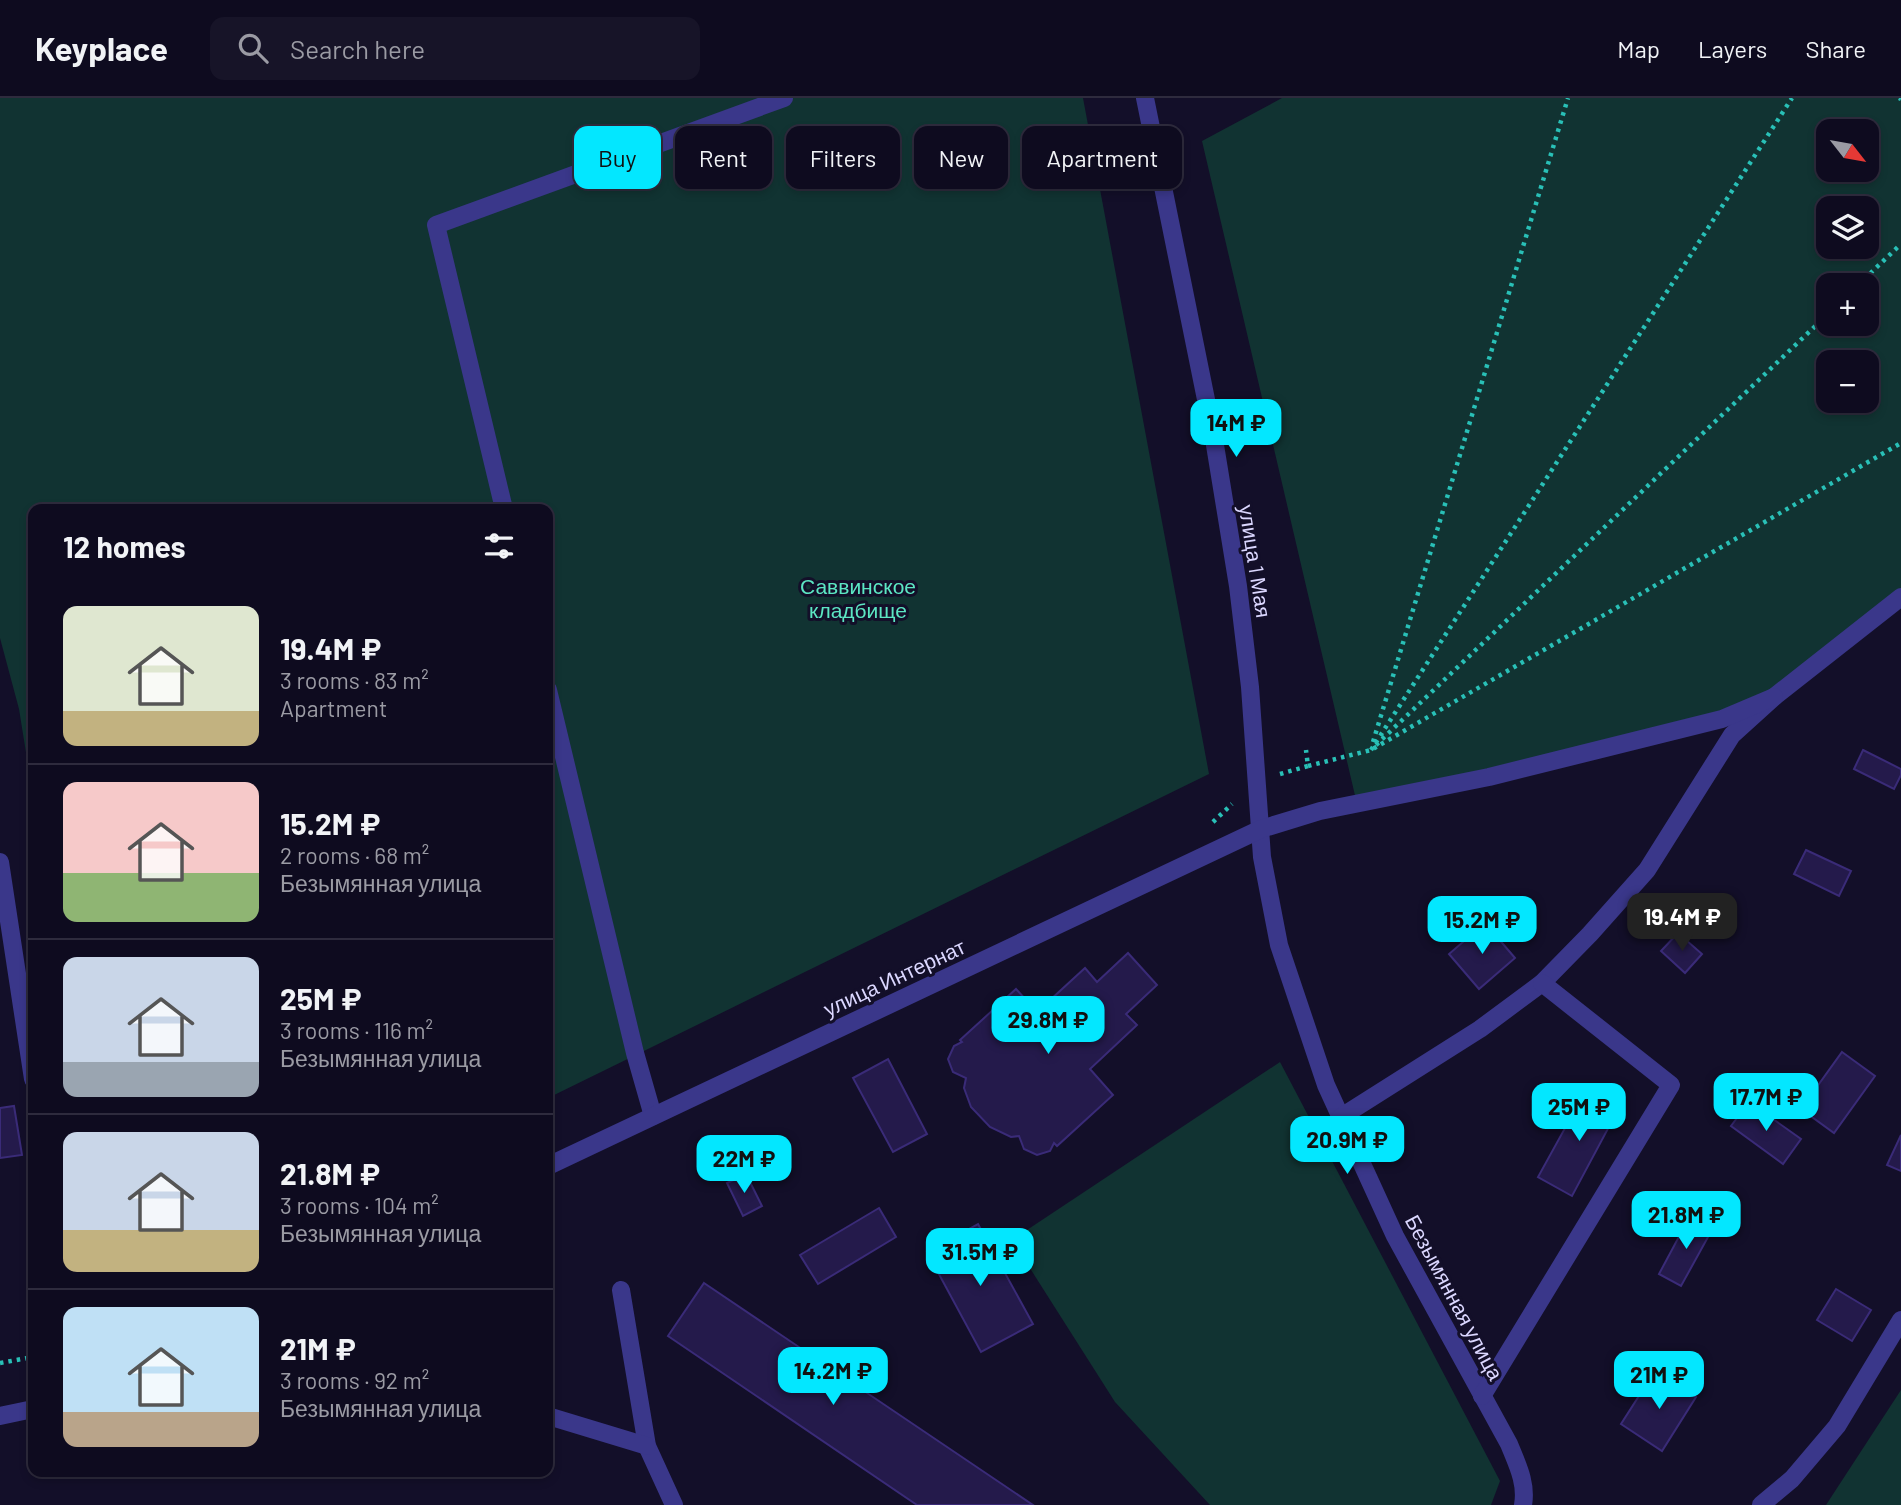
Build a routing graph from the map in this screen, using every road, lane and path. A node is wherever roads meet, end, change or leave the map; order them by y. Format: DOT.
graph roads {
  1 [pos="784,98"];
  2 [pos="1145,98"];
  3 [pos="1569,98"];
  4 [pos="1792,98"];
  5 [pos="1901,244"];
  6 [pos="1871,273"];
  7 [pos="1816,325"];
  8 [pos="1901,443"];
  9 [pos="503,504"];
  10 [pos="1901,597"];
  11 [pos="1774,697"];
  12 [pos="553,711"];
  13 [pos="1371,750"];
  14 [pos="1308,766"];
  15 [pos="1261,829"];
  16 [pos="0,862"];
  17 [pos="6,935"];
  18 [pos="1542,983"];
  19 [pos="28,1052"];
  20 [pos="653,1116"];
  21 [pos="1341,1117"];
  22 [pos="553,1164"];
  23 [pos="621,1290"];
  24 [pos="1901,1320"];
  25 [pos="28,1358"];
  26 [pos="0,1363"];
  27 [pos="1482,1396"];
  28 [pos="28,1410"];
  29 [pos="0,1416"];
  30 [pos="553,1418"];
  31 [pos="647,1446"];
  32 [pos="674,1505"];
  33 [pos="1523,1505"];
  34 [pos="1761,1505"];
  1 -- 9 [label="street"];
  2 -- 15 [label="street, улица 1 Мая"];
  3 -- 13 [label="path"];
  4 -- 13 [label="path"];
  5 -- 6 [label="path"];
  7 -- 13 [label="path"];
  8 -- 13 [label="path"];
  10 -- 11 [label="street"];
  11 -- 15 [label="street, улица Интернат"];
  11 -- 18 [label="street"];
  12 -- 20 [label="street"];
  13 -- 14 [label="path"];
  15 -- 20 [label="street, улица Интернат"];
  15 -- 21 [label="street, Безымянная улица"];
  16 -- 17 [label="street"];
  17 -- 19 [label="street"];
  18 -- 21 [label="street"];
  18 -- 27 [label="street"];
  20 -- 22 [label="street, улица Интернат"];
  21 -- 27 [label="street, Безымянная улица"];
  23 -- 31 [label="street"];
  24 -- 34 [label="street"];
  25 -- 26 [label="path"];
  27 -- 33 [label="street, Безымянная улица"];
  28 -- 29 [label="street"];
  30 -- 31 [label="street"];
  31 -- 32 [label="street"];
}
